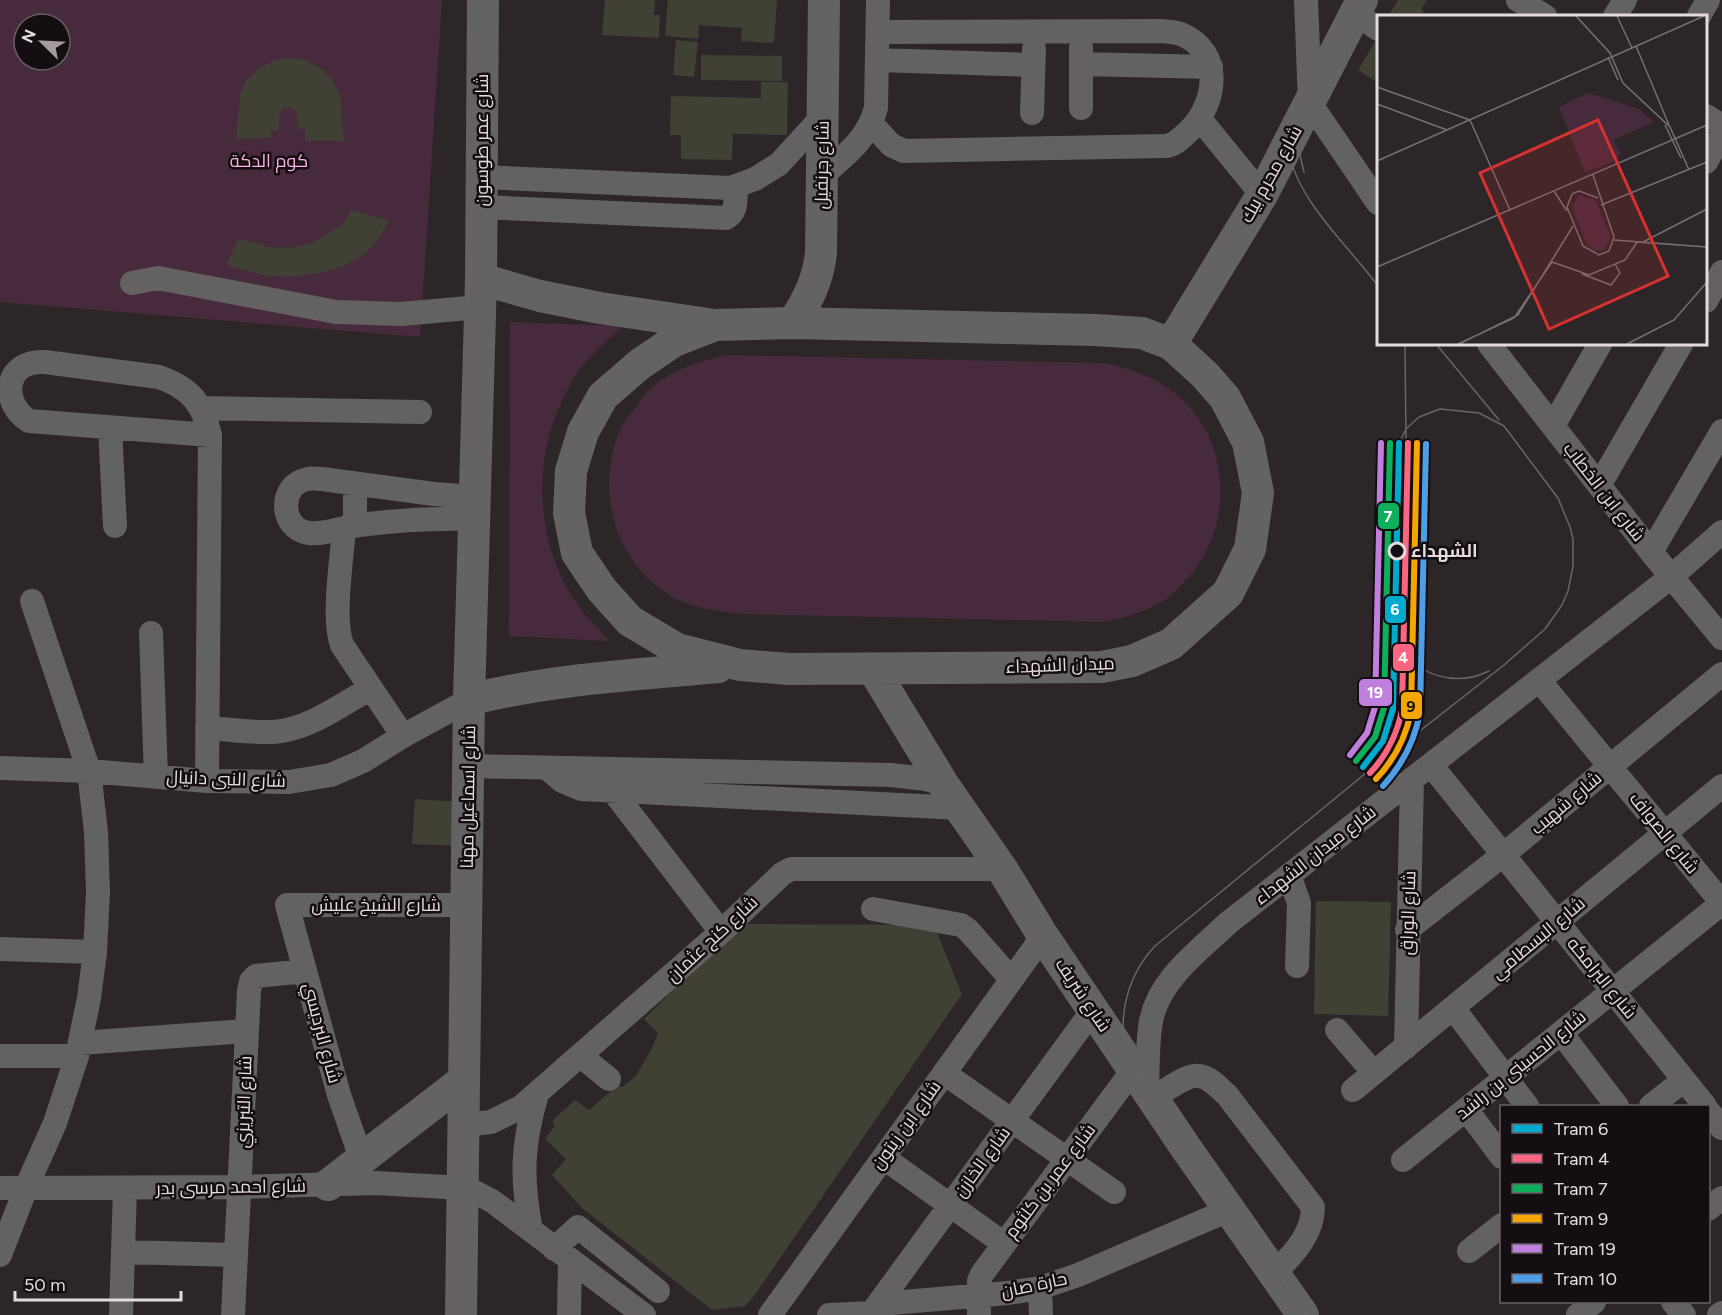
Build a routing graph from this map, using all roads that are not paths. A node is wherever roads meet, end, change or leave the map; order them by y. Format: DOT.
graph roads {
  1 [pos="483,0"];
  2 [pos="824,0"];
  3 [pos="878,0"];
  4 [pos="1306,0"];
  5 [pos="1625,0"];
  6 [pos="1708,0"];
  7 [pos="1365,14"];
  8 [pos="1617,15"];
  9 [pos="1700,15"];
  10 [pos="1034,31"];
  11 [pos="1082,31"];
  12 [pos="878,32"];
  13 [pos="877,60"];
  14 [pos="1081,64"];
  15 [pos="1033,65"];
  16 [pos="1211,67"];
  17 [pos="1310,103"];
  18 [pos="1081,108"];
  19 [pos="1032,113"];
  20 [pos="822,117"];
  21 [pos="1707,117"];
  22 [pos="1200,119"];
  23 [pos="872,124"];
  24 [pos="1722,126"];
  25 [pos="1722,133"];
  26 [pos="1707,160"];
  27 [pos="821,177"];
  28 [pos="482,192"];
  29 [pos="1262,195"];
  30 [pos="1377,202"];
  31 [pos="1722,272"];
  32 [pos="132,283"];
  33 [pos="481,293"];
  34 [pos="1707,299"];
  35 [pos="793,323"];
  36 [pos="715,324"];
  37 [pos="1171,344"];
  38 [pos="1599,345"];
  39 [pos="1680,345"];
  40 [pos="1498,348"];
  41 [pos="202,408"];
  42 [pos="420,412"];
  43 [pos="1552,426"];
  44 [pos="110,428"];
  45 [pos="1722,431"];
  46 [pos="210,435"];
  47 [pos="355,484"];
  48 [pos="1600,484"];
  49 [pos="414,491"];
  50 [pos="475,508"];
  51 [pos="412,519"];
  52 [pos="115,526"];
  53 [pos="349,527"];
  54 [pos="1722,532"];
  55 [pos="1651,552"];
  56 [pos="1671,577"];
  57 [pos="32,601"];
  58 [pos="151,633"];
  59 [pos="1722,638"];
  60 [pos="740,665"];
  61 [pos="873,669"];
  62 [pos="1722,674"];
  63 [pos="1539,680"];
  64 [pos="370,688"];
  65 [pos="470,700"];
  66 [pos="207,728"];
  67 [pos="403,736"];
  68 [pos="468,766"];
  69 [pos="1610,767"];
  70 [pos="0,768"];
  71 [pos="547,768"];
  72 [pos="89,771"];
  73 [pos="1421,772"];
  74 [pos="156,777"];
  75 [pos="207,781"];
  76 [pos="1722,786"];
  77 [pos="613,791"];
  78 [pos="951,796"];
  79 [pos="1664,833"];
  80 [pos="1503,855"];
  81 [pos="1002,869"];
  82 [pos="1289,875"];
  83 [pos="1722,903"];
  84 [pos="466,905"];
  85 [pos="287,906"];
  86 [pos="873,909"];
  87 [pos="1557,922"];
  88 [pos="1407,930"];
  89 [pos="721,932"];
  90 [pos="1043,936"];
  91 [pos="0,949"];
  92 [pos="95,952"];
  93 [pos="1297,966"];
  94 [pos="305,971"];
  95 [pos="1011,979"];
  96 [pos="1613,991"];
  97 [pos="1453,1008"];
  98 [pos="1093,1010"];
  99 [pos="1337,1030"];
  100 [pos="246,1031"];
  101 [pos="1561,1034"];
  102 [pos="1406,1047"];
  103 [pos="78,1049"];
  104 [pos="0,1056"];
  105 [pos="581,1056"];
  106 [pos="944,1073"];
  107 [pos="1374,1073"];
  108 [pos="1505,1077"];
  109 [pos="609,1079"];
  110 [pos="464,1080"];
  111 [pos="1684,1080"];
  112 [pos="1144,1086"];
  113 [pos="1353,1090"];
  114 [pos="537,1094"];
  115 [pos="1526,1105"];
  116 [pos="1615,1105"];
  117 [pos="1653,1105"];
  118 [pos="1703,1105"];
  119 [pos="1466,1109"];
  120 [pos="1710,1113"];
  121 [pos="1012,1121"];
  122 [pos="463,1125"];
  123 [pos="1722,1128"];
  124 [pos="1500,1154"];
  125 [pos="361,1158"];
  126 [pos="884,1158"];
  127 [pos="1067,1159"];
  128 [pos="1403,1160"];
  129 [pos="328,1185"];
  130 [pos="240,1187"];
  131 [pos="0,1188"];
  132 [pos="26,1188"];
  133 [pos="125,1188"];
  134 [pos="462,1188"];
  135 [pos="1114,1192"];
  136 [pos="1722,1198"];
  137 [pos="951,1206"];
  138 [pos="1710,1207"];
  139 [pos="1229,1210"];
  140 [pos="1500,1228"];
  141 [pos="531,1230"];
  142 [pos="1003,1243"];
  143 [pos="1469,1251"];
  144 [pos="124,1252"];
  145 [pos="0,1255"];
  146 [pos="236,1255"];
  147 [pos="562,1255"];
  148 [pos="1274,1274"];
  149 [pos="1040,1287"];
  150 [pos="658,1291"];
  151 [pos="1593,1303"];
  152 [pos="1675,1303"];
  153 [pos="979,1305"];
  154 [pos="929,1307"];
  155 [pos="870,1314"];
  156 [pos="121,1315"];
  157 [pos="233,1315"];
  158 [pos="461,1315"];
  159 [pos="569,1315"];
  160 [pos="644,1315"];
  161 [pos="770,1315"];
  162 [pos="829,1315"];
  163 [pos="1041,1315"];
  164 [pos="1303,1315"];
  165 [pos="1578,1315"];
  166 [pos="1684,1315"];
  1 -- 28 [label="main road, شارع عمر طوسون"];
  2 -- 20 [label="main road, شارع جرنفيل"];
  3 -- 12 [label="street"];
  4 -- 17 [label="street"];
  5 -- 8 [label="street"];
  6 -- 9 [label="street"];
  7 -- 17 [label="main road, شارع محرم بيك"];
  10 -- 11 [label="street"];
  10 -- 12 [label="street"];
  10 -- 15 [label="street"];
  11 -- 14 [label="street"];
  11 -- 16 [label="street"];
  12 -- 13 [label="street"];
  13 -- 15 [label="street"];
  13 -- 23 [label="street"];
  14 -- 16 [label="street"];
  14 -- 18 [label="street"];
  15 -- 19 [label="street"];
  16 -- 22 [label="street"];
  17 -- 29 [label="main road, شارع محرم بيك"];
  17 -- 30 [label="street"];
  20 -- 27 [label="main road, شارع جرنفيل"];
  20 -- 28 [label="street"];
  21 -- 24 [label="street"];
  22 -- 23 [label="street"];
  22 -- 29 [label="street"];
  23 -- 27 [label="street"];
  25 -- 26 [label="street"];
  27 -- 35 [label="main road, شارع جرنفيل"];
  28 -- 33 [label="main road, شارع عمر طوسون"];
  29 -- 37 [label="main road, شارع محرم بيك"];
  31 -- 34 [label="street"];
  32 -- 33 [label="street"];
  33 -- 36 [label="main road"];
  33 -- 50 [label="main road, شارع اسماعيل مهنا"];
  35 -- 36 [label="main road, ميدان الشهداء"];
  35 -- 37 [label="main road, ميدان الشهداء"];
  36 -- 60 [label="main road, ميدان الشهداء"];
  37 -- 61 [label="main road, ميدان الشهداء"];
  38 -- 43 [label="street"];
  39 -- 48 [label="street"];
  40 -- 43 [label="street, شارع ابن الخطاب"];
  41 -- 42 [label="street"];
  41 -- 44 [label="street"];
  41 -- 46 [label="street"];
  43 -- 48 [label="street, شارع ابن الخطاب"];
  44 -- 46 [label="street"];
  44 -- 52 [label="street"];
  45 -- 55 [label="street"];
  46 -- 66 [label="street"];
  47 -- 49 [label="street"];
  47 -- 53 [label="street"];
  47 -- 53 [label="street"];
  48 -- 55 [label="street, شارع ابن الخطاب"];
  49 -- 50 [label="street"];
  49 -- 51 [label="street"];
  50 -- 51 [label="street"];
  50 -- 65 [label="main road, شارع اسماعيل مهنا"];
  51 -- 53 [label="street"];
  53 -- 64 [label="street"];
  54 -- 56 [label="street, شارع ميدان الشهداء"];
  55 -- 56 [label="street, شارع ابن الخطاب"];
  56 -- 59 [label="street, شارع ابن الخطاب"];
  56 -- 63 [label="street, شارع ميدان الشهداء"];
  57 -- 72 [label="street"];
  58 -- 74 [label="street"];
  60 -- 61 [label="main road, ميدان الشهداء"];
  60 -- 65 [label="main road"];
  61 -- 78 [label="main road, شارع شريف"];
  62 -- 69 [label="street, شارع شهيب"];
  63 -- 69 [label="street, شارع الصواف"];
  63 -- 73 [label="street, شارع ميدان الشهداء"];
  64 -- 66 [label="street"];
  64 -- 67 [label="street"];
  65 -- 67 [label="street, شارع النبى دانيال"];
  65 -- 68 [label="main road, شارع اسماعيل مهنا"];
  66 -- 75 [label="street"];
  67 -- 75 [label="street, شارع النبى دانيال"];
  68 -- 71 [label="street"];
  68 -- 84 [label="main road, شارع اسماعيل مهنا"];
  69 -- 79 [label="street, شارع الصواف"];
  69 -- 80 [label="street, شارع شهيب"];
  70 -- 72 [label="street, شارع النبى دانيال"];
  71 -- 77 [label="street"];
  71 -- 78 [label="street"];
  72 -- 74 [label="street, شارع النبى دانيال"];
  72 -- 92 [label="street"];
  73 -- 80 [label="street, شارع البرامكه"];
  73 -- 82 [label="street, شارع ميدان الشهداء"];
  73 -- 88 [label="street, شارع الوراق"];
  74 -- 75 [label="street, شارع النبى دانيال"];
  76 -- 79 [label="street, شارع البسطامي"];
  77 -- 78 [label="street"];
  77 -- 89 [label="street"];
  78 -- 81 [label="main road, شارع شريف"];
  79 -- 83 [label="street, شارع الصواف"];
  79 -- 87 [label="street, شارع البسطامي"];
  80 -- 87 [label="street, شارع البرامكه"];
  80 -- 88 [label="street, شارع شهيب"];
  81 -- 89 [label="street, شارع كنج عثمان"];
  81 -- 90 [label="main road, شارع شريف"];
  82 -- 93 [label="street"];
  82 -- 112 [label="street, شارع ميدان الشهداء"];
  83 -- 96 [label="street, شارع الحسينى بن راشد"];
  84 -- 85 [label="street, شارع الشيخ عليش"];
  84 -- 110 [label="main road, شارع اسماعيل مهنا"];
  85 -- 94 [label="street, شارع البرديسي"];
  86 -- 95 [label="street"];
  87 -- 96 [label="street, شارع البرامكه"];
  87 -- 97 [label="street, شارع البسطامي"];
  88 -- 102 [label="street, شارع الوراق"];
  89 -- 105 [label="street, شارع كنج عثمان"];
  90 -- 95 [label="street, شارع ابن زيتون"];
  90 -- 98 [label="main road, شارع شريف"];
  91 -- 92 [label="street"];
  92 -- 103 [label="street"];
  94 -- 100 [label="street, شارع التبريزي"];
  94 -- 125 [label="street, شارع البرديسي"];
  95 -- 106 [label="street, شارع ابن زيتون"];
  96 -- 101 [label="street, شارع الحسينى بن راشد"];
  96 -- 111 [label="street, شارع البرامكه"];
  97 -- 102 [label="street, شارع البسطامي"];
  97 -- 108 [label="street"];
  98 -- 112 [label="main road, شارع شريف"];
  98 -- 121 [label="street, شارع الخازن"];
  99 -- 107 [label="street"];
  100 -- 103 [label="street"];
  100 -- 130 [label="street, شارع التبريزي"];
  101 -- 108 [label="street, شارع الحسينى بن راشد"];
  101 -- 116 [label="street"];
  102 -- 107 [label="street, شارع البسطامي"];
  103 -- 104 [label="street"];
  103 -- 132 [label="street"];
  105 -- 109 [label="street"];
  105 -- 114 [label="street, شارع كنج عثمان"];
  106 -- 121 [label="street"];
  106 -- 126 [label="street, شارع ابن زيتون"];
  107 -- 113 [label="street, شارع البسطامي"];
  108 -- 115 [label="street"];
  108 -- 119 [label="street, شارع الحسينى بن راشد"];
  110 -- 122 [label="main road, شارع اسماعيل مهنا"];
  110 -- 125 [label="main road"];
  111 -- 117 [label="street"];
  111 -- 118 [label="street, شارع البرامكه"];
  112 -- 127 [label="street, شارع عمر بن كلثوم"];
  112 -- 139 [label="main road, شارع شريف"];
  112 -- 148 [label="street"];
  114 -- 122 [label="street, شارع كنج عثمان"];
  114 -- 141 [label="street"];
  119 -- 124 [label="street"];
  119 -- 128 [label="street, شارع الحسينى بن راشد"];
  120 -- 123 [label="street"];
  121 -- 127 [label="street"];
  121 -- 137 [label="street, شارع الخازن"];
  122 -- 134 [label="main road, شارع اسماعيل مهنا"];
  125 -- 129 [label="main road"];
  126 -- 137 [label="street"];
  126 -- 161 [label="street, شارع ابن زيتون"];
  127 -- 135 [label="street"];
  127 -- 142 [label="street, شارع عمر بن كلثوم"];
  129 -- 130 [label="street, شارع احمد مرسى بدر"];
  129 -- 134 [label="street, شارع احمد مرسى بدر"];
  130 -- 133 [label="street, شارع احمد مرسى بدر"];
  130 -- 146 [label="street, شارع التبريزي"];
  131 -- 132 [label="street, شارع احمد مرسى بدر"];
  132 -- 133 [label="street, شارع احمد مرسى بدر"];
  132 -- 145 [label="street"];
  133 -- 144 [label="street"];
  134 -- 141 [label="street"];
  134 -- 158 [label="main road, شارع اسماعيل مهنا"];
  136 -- 138 [label="street"];
  137 -- 142 [label="street"];
  137 -- 155 [label="street, شارع الخازن"];
  139 -- 148 [label="main road, شارع شريف"];
  139 -- 149 [label="street, حارة صان"];
  140 -- 143 [label="street"];
  141 -- 147 [label="street"];
  142 -- 153 [label="street, شارع عمر بن كلثوم"];
  144 -- 146 [label="street"];
  144 -- 156 [label="street"];
  146 -- 157 [label="street, شارع التبريزي"];
  147 -- 150 [label="street"];
  147 -- 159 [label="street"];
  147 -- 160 [label="street"];
  148 -- 164 [label="main road, شارع شريف"];
  149 -- 153 [label="street, حارة صان"];
  149 -- 163 [label="street"];
  151 -- 165 [label="street"];
  152 -- 166 [label="street"];
  153 -- 154 [label="street, حارة صان"];
  154 -- 155 [label="street, حارة صان"];
  155 -- 162 [label="street, حارة صان"];
}
